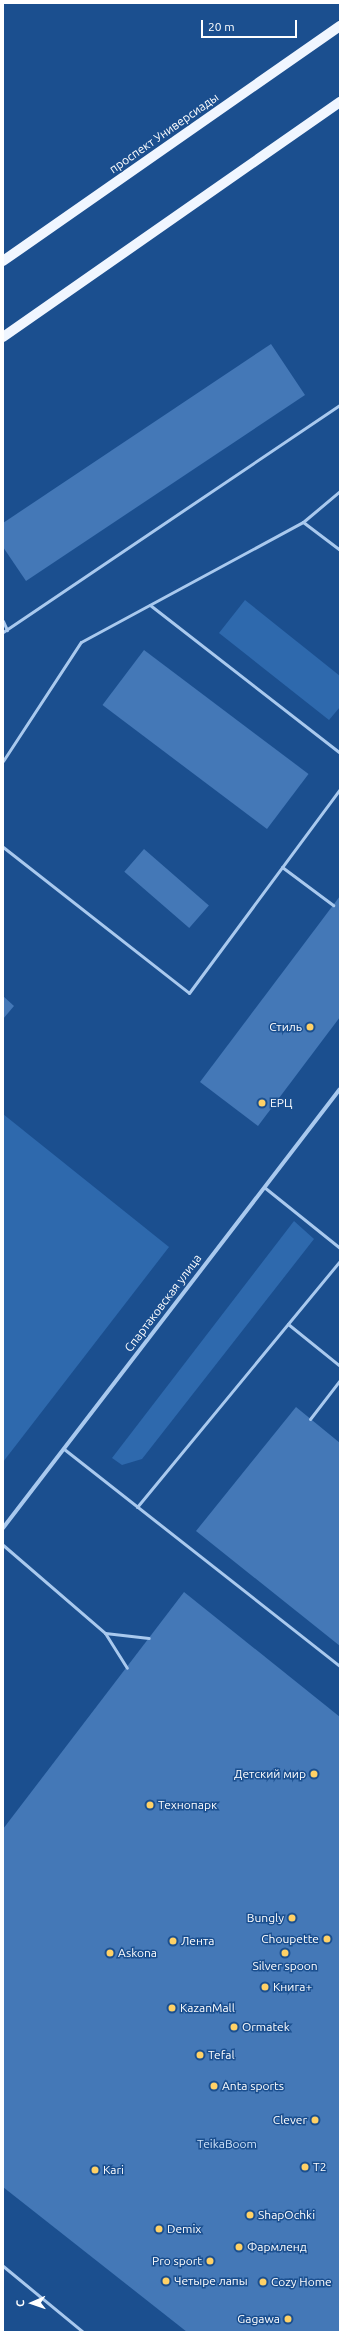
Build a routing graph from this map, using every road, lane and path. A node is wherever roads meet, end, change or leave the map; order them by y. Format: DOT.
graph roads {
  1 [pos="340,26"];
  2 [pos="340,102"];
  3 [pos="3,261"];
  4 [pos="3,337"];
  5 [pos="340,405"];
  6 [pos="340,491"];
  7 [pos="303,522"];
  8 [pos="340,550"];
  9 [pos="150,605"];
  10 [pos="3,621"];
  11 [pos="7,630"];
  12 [pos="3,632"];
  13 [pos="340,753"];
  14 [pos="3,761"];
  15 [pos="340,789"];
  16 [pos="3,847"];
  17 [pos="282,867"];
  18 [pos="333,905"];
  19 [pos="340,1089"];
  20 [pos="264,1187"];
  21 [pos="340,1248"];
  22 [pos="340,1261"];
  23 [pos="288,1324"];
  24 [pos="340,1366"];
  25 [pos="340,1380"];
  26 [pos="310,1420"];
  27 [pos="64,1449"];
  28 [pos="138,1507"];
  29 [pos="3,1528"];
  30 [pos="3,1545"];
  31 [pos="105,1633"];
  32 [pos="149,1638"];
  33 [pos="340,1666"];
  34 [pos="127,1668"];
  35 [pos="3,2266"];
  36 [pos="83,2332"];
  1 -- 3 [label="main road, проспект Универсиады"];
  2 -- 4 [label="main road"];
  5 -- 11 [label="lane"];
  6 -- 7 [label="lane"];
  7 -- 8 [label="lane"];
  7 -- 9 [label="lane"];
  9 -- 13 [label="lane"];
  9 -- 14 [label="lane"];
  10 -- 11 [label="lane"];
  11 -- 12 [label="lane"];
  15 -- 17 [label="lane"];
  16 -- 17 [label="lane"];
  17 -- 18 [label="lane"];
  19 -- 20 [label="street, Спартаковская улица"];
  20 -- 21 [label="lane"];
  20 -- 27 [label="street, Спартаковская улица"];
  22 -- 23 [label="lane"];
  23 -- 24 [label="lane"];
  23 -- 28 [label="lane"];
  25 -- 26 [label="lane"];
  27 -- 28 [label="lane"];
  27 -- 29 [label="street, Спартаковская улица"];
  28 -- 33 [label="lane"];
  30 -- 31 [label="lane"];
  31 -- 32 [label="lane"];
  31 -- 34 [label="lane"];
  35 -- 36 [label="lane"];
}
